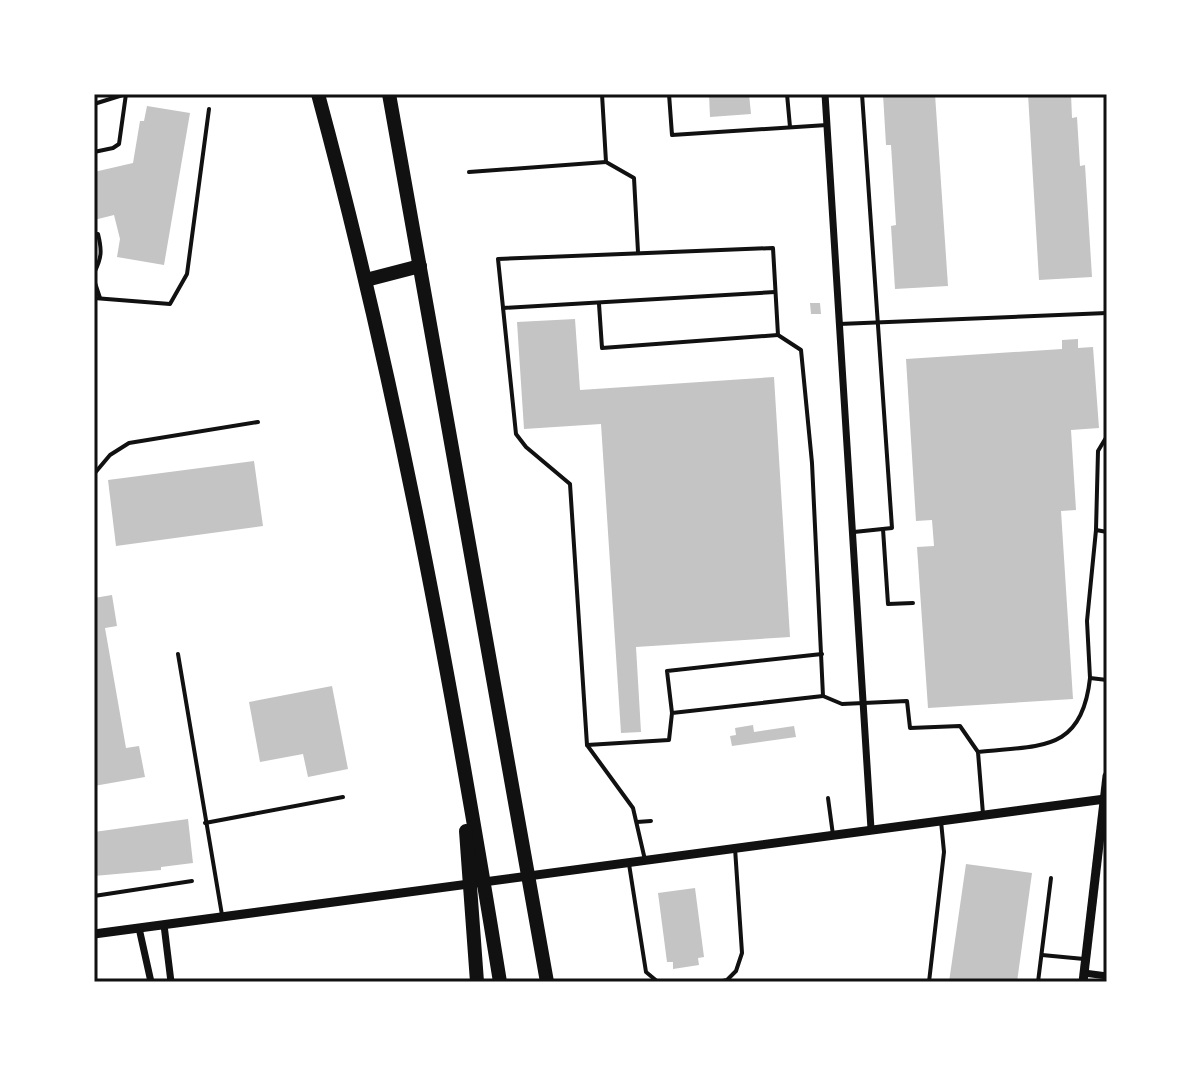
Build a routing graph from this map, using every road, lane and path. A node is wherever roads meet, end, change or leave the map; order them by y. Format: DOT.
graph roads {
  1 [pos="126,94"];
  2 [pos="318,94"];
  3 [pos="389,94"];
  4 [pos="602,94"];
  5 [pos="669,94"];
  6 [pos="787,94"];
  7 [pos="825,94"];
  8 [pos="862,94"];
  9 [pos="94,104"];
  10 [pos="209,109"];
  11 [pos="827,125"];
  12 [pos="790,127"];
  13 [pos="94,152"];
  14 [pos="606,162"];
  15 [pos="469,172"];
  16 [pos="94,235"];
  17 [pos="638,252"];
  18 [pos="420,266"];
  19 [pos="94,273"];
  20 [pos="94,280"];
  21 [pos="366,280"];
  22 [pos="775,292"];
  23 [pos="97,298"];
  24 [pos="599,304"];
  25 [pos="503,308"];
  26 [pos="1107,313"];
  27 [pos="877,322"];
  28 [pos="839,324"];
  29 [pos="778,335"];
  30 [pos="258,422"];
  31 [pos="1107,436"];
  32 [pos="94,474"];
  33 [pos="883,529"];
  34 [pos="1096,530"];
  35 [pos="852,532"];
  36 [pos="1107,532"];
  37 [pos="913,603"];
  38 [pos="178,654"];
  39 [pos="822,654"];
  40 [pos="1090,678"];
  41 [pos="1107,680"];
  42 [pos="823,696"];
  43 [pos="862,704"];
  44 [pos="672,713"];
  45 [pos="587,745"];
  46 [pos="978,752"];
  47 [pos="461,755"];
  48 [pos="1107,776"];
  49 [pos="343,797"];
  50 [pos="828,798"];
  51 [pos="1106,798"];
  52 [pos="983,814"];
  53 [pos="941,820"];
  54 [pos="651,821"];
  55 [pos="637,822"];
  56 [pos="205,823"];
  57 [pos="871,829"];
  58 [pos="833,835"];
  59 [pos="523,838"];
  60 [pos="735,848"];
  61 [pos="645,860"];
  62 [pos="629,862"];
  63 [pos="1051,878"];
  64 [pos="192,881"];
  65 [pos="94,896"];
  66 [pos="222,917"];
  67 [pos="164,925"];
  68 [pos="139,928"];
  69 [pos="94,934"];
  70 [pos="1042,955"];
  71 [pos="1086,959"];
  72 [pos="1107,976"];
  73 [pos="1084,978"];
  74 [pos="151,982"];
  75 [pos="171,982"];
  76 [pos="477,982"];
  77 [pos="500,982"];
  78 [pos="547,982"];
  79 [pos="553,982"];
  80 [pos="658,982"];
  81 [pos="718,982"];
  82 [pos="929,982"];
  83 [pos="1038,982"];
  1 -- 9 [label="lane"];
  1 -- 13 [label="lane"];
  2 -- 21 [label="highway"];
  3 -- 18 [label="highway"];
  4 -- 14 [label="lane"];
  5 -- 12 [label="lane"];
  6 -- 12 [label="lane"];
  7 -- 11 [label="street"];
  8 -- 27 [label="lane"];
  10 -- 23 [label="lane"];
  11 -- 12 [label="lane"];
  11 -- 28 [label="street"];
  14 -- 15 [label="lane"];
  14 -- 17 [label="lane"];
  16 -- 19 [label="lane"];
  17 -- 22 [label="lane"];
  17 -- 25 [label="lane"];
  18 -- 21 [label="highway"];
  18 -- 59 [label="highway"];
  20 -- 23 [label="lane"];
  21 -- 47 [label="highway"];
  22 -- 24 [label="lane"];
  22 -- 29 [label="lane"];
  24 -- 25 [label="lane"];
  24 -- 29 [label="lane"];
  25 -- 45 [label="lane"];
  26 -- 27 [label="lane"];
  27 -- 28 [label="lane"];
  27 -- 33 [label="lane"];
  28 -- 35 [label="street"];
  29 -- 39 [label="lane"];
  30 -- 32 [label="lane"];
  31 -- 34 [label="lane"];
  33 -- 35 [label="lane"];
  33 -- 37 [label="lane"];
  34 -- 36 [label="lane"];
  34 -- 40 [label="lane"];
  35 -- 43 [label="street"];
  38 -- 56 [label="lane"];
  39 -- 42 [label="lane"];
  39 -- 44 [label="lane"];
  40 -- 41 [label="lane"];
  40 -- 46 [label="lane"];
  42 -- 43 [label="lane"];
  42 -- 44 [label="lane"];
  43 -- 46 [label="lane"];
  43 -- 57 [label="street"];
  44 -- 45 [label="lane"];
  45 -- 55 [label="lane"];
  46 -- 52 [label="lane"];
  47 -- 76 [label="highway"];
  47 -- 77 [label="highway"];
  48 -- 51 [label="street"];
  49 -- 56 [label="lane"];
  50 -- 58 [label="lane"];
  51 -- 52 [label="street"];
  51 -- 71 [label="street"];
  52 -- 53 [label="street"];
  53 -- 57 [label="street"];
  53 -- 82 [label="lane"];
  54 -- 55 [label="lane"];
  55 -- 61 [label="lane"];
  56 -- 66 [label="lane"];
  57 -- 58 [label="street"];
  58 -- 60 [label="street"];
  59 -- 78 [label="highway"];
  59 -- 79 [label="highway"];
  60 -- 61 [label="street"];
  60 -- 81 [label="lane"];
  61 -- 62 [label="street"];
  62 -- 66 [label="street"];
  62 -- 80 [label="lane"];
  63 -- 70 [label="lane"];
  64 -- 65 [label="lane"];
  66 -- 67 [label="street"];
  67 -- 68 [label="street"];
  67 -- 75 [label="street"];
  68 -- 69 [label="street"];
  68 -- 74 [label="street"];
  70 -- 71 [label="lane"];
  70 -- 83 [label="lane"];
  71 -- 73 [label="street"];
  72 -- 73 [label="street"];
}
